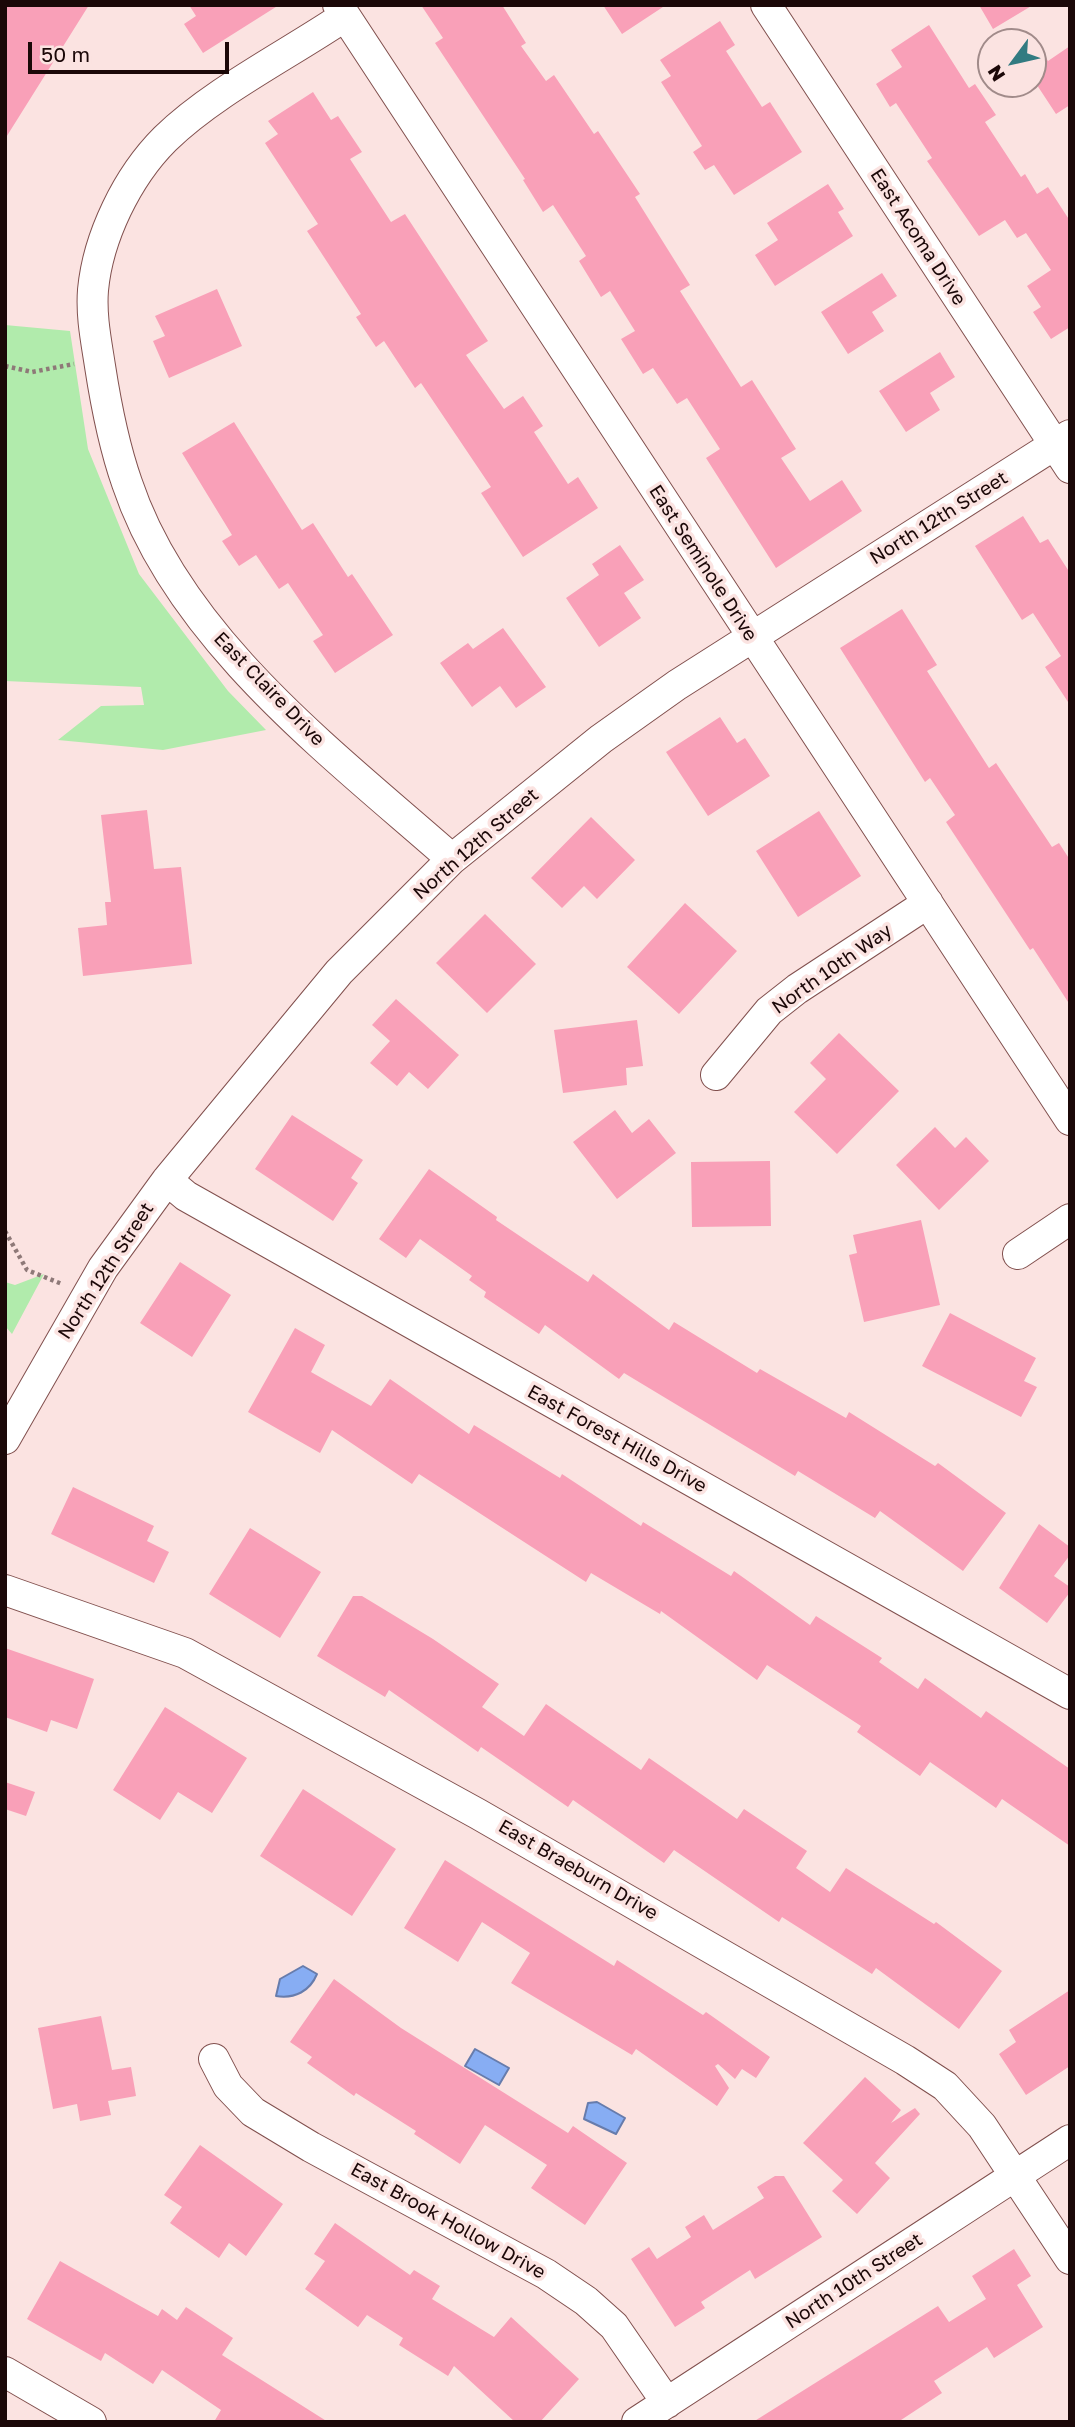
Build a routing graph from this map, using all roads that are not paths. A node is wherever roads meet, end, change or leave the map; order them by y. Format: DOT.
graph roads {
  1 [pos="766,5"];
  2 [pos="342,11"];
  3 [pos="1065,449"];
  4 [pos="751,637"];
  5 [pos="452,859"];
  6 [pos="928,903"];
  7 [pos="716,1075"];
  8 [pos="1070,1120"];
  9 [pos="167,1180"];
  10 [pos="1070,1219"];
  11 [pos="1017,1254"];
  12 [pos="5,1439"];
  13 [pos="5,1590"];
  14 [pos="1070,1694"];
  15 [pos="214,2059"];
  16 [pos="1070,2140"];
  17 [pos="1016,2175"];
  18 [pos="1070,2259"];
  19 [pos="5,2372"];
  20 [pos="667,2403"];
  21 [pos="91,2422"];
  22 [pos="637,2422"];
  1 -- 3 [label="street, East Acoma Drive"];
  2 -- 4 [label="street, East Seminole Drive"];
  2 -- 5 [label="street, East Claire Drive"];
  3 -- 4 [label="street, North 12th Street"];
  4 -- 5 [label="street, North 12th Street"];
  4 -- 6 [label="street, East Seminole Drive"];
  5 -- 9 [label="street, North 12th Street"];
  6 -- 7 [label="street, North 10th Way"];
  6 -- 8 [label="street, East Seminole Drive"];
  9 -- 12 [label="street, North 12th Street"];
  9 -- 14 [label="street, East Forest Hills Drive"];
  10 -- 11 [label="street"];
  13 -- 17 [label="street, East Braeburn Drive"];
  15 -- 20 [label="street, East Brook Hollow Drive"];
  16 -- 17 [label="street, North 10th Street"];
  17 -- 18 [label="street, East Braeburn Drive"];
  17 -- 20 [label="street, North 10th Street"];
  19 -- 21 [label="street"];
  20 -- 22 [label="street, North 10th Street"];
}
